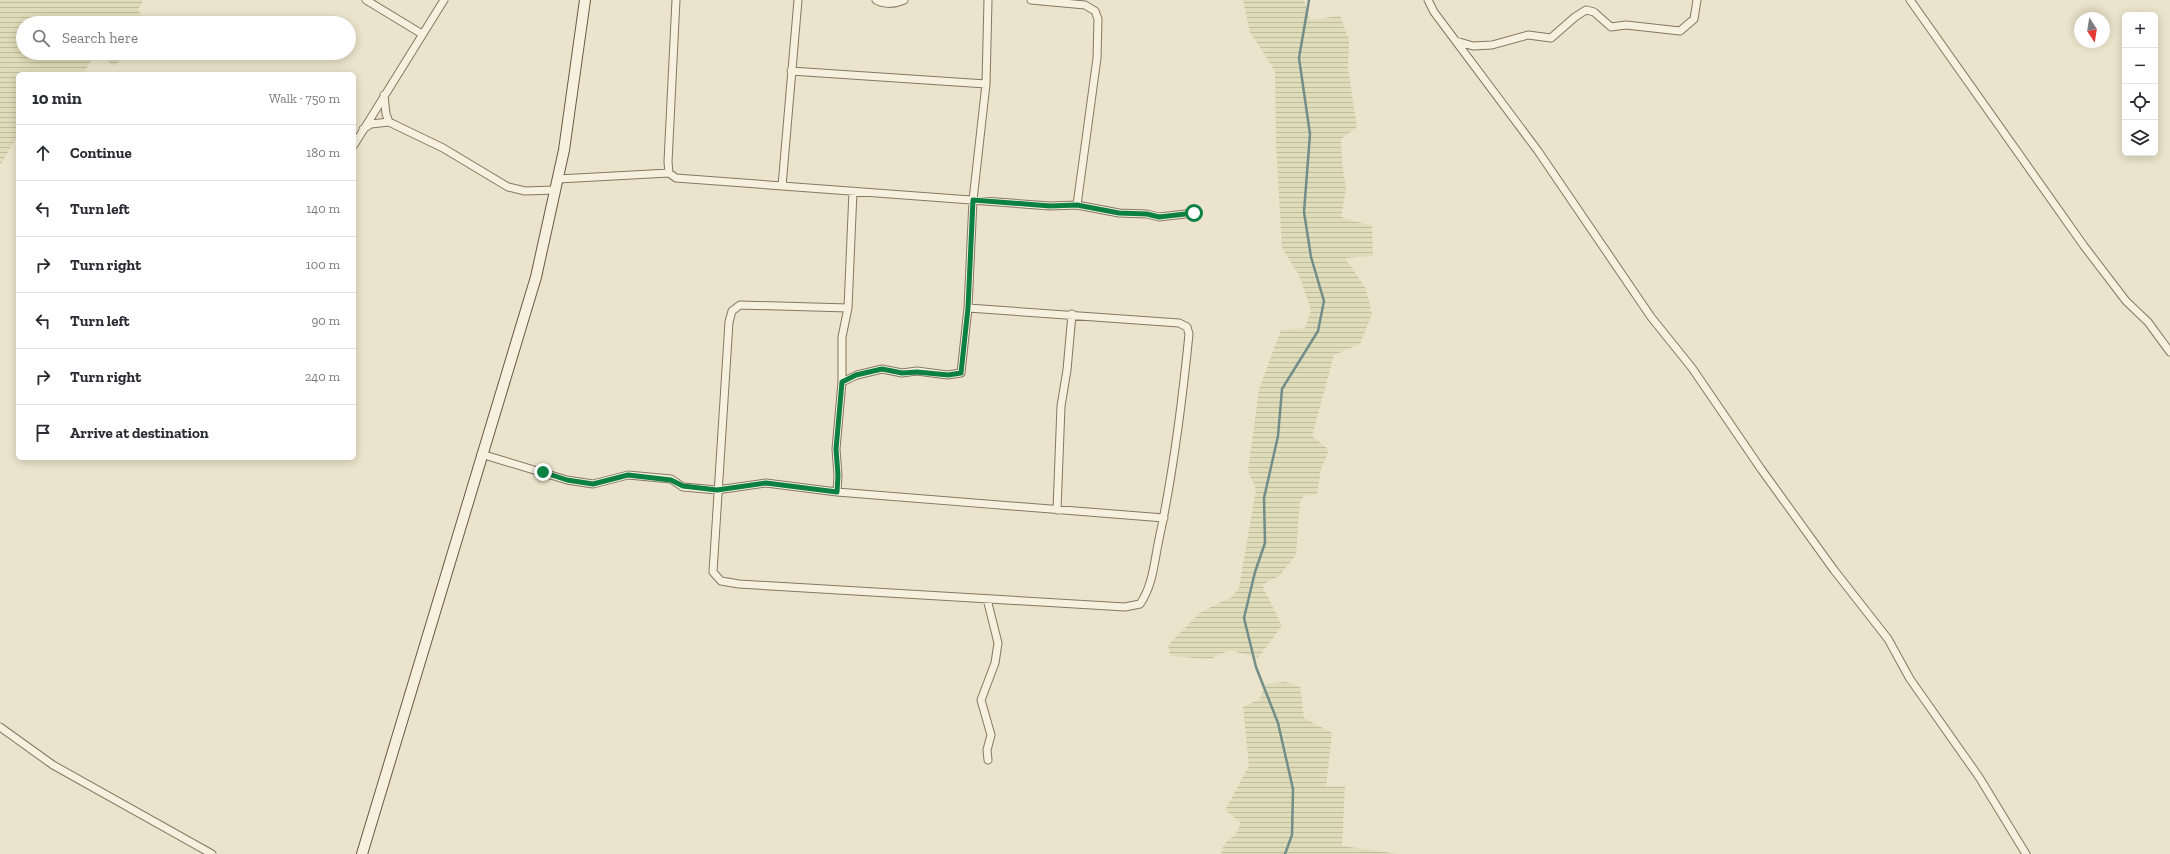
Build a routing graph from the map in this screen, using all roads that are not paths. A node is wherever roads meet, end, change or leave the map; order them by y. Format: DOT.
graph roads {
  1 [pos="366,0"];
  2 [pos="444,0"];
  3 [pos="586,0"];
  4 [pos="676,0"];
  5 [pos="798,0"];
  6 [pos="876,0"];
  7 [pos="904,0"];
  8 [pos="988,0"];
  9 [pos="1031,0"];
  10 [pos="1428,0"];
  11 [pos="1697,0"];
  12 [pos="1910,0"];
  13 [pos="422,34"];
  14 [pos="1456,41"];
  15 [pos="791,70"];
  16 [pos="986,84"];
  17 [pos="384,95"];
  18 [pos="389,122"];
  19 [pos="363,129"];
  20 [pos="356,141"];
  21 [pos="669,173"];
  22 [pos="558,179"];
  23 [pos="782,186"];
  24 [pos="555,190"];
  25 [pos="853,191"];
  26 [pos="973,200"];
  27 [pos="1077,205"];
  28 [pos="1194,213"];
  29 [pos="848,308"];
  30 [pos="968,308"];
  31 [pos="1072,314"];
  32 [pos="2170,352"];
  33 [pos="842,382"];
  34 [pos="481,454"];
  35 [pos="717,490"];
  36 [pos="837,492"];
  37 [pos="1057,510"];
  38 [pos="1164,518"];
  39 [pos="987,599"];
  40 [pos="0,726"];
  41 [pos="988,760"];
  42 [pos="212,854"];
  43 [pos="362,854"];
  44 [pos="2026,854"];
  1 -- 13 [label="street"];
  2 -- 13 [label="street"];
  3 -- 22 [label="main road"];
  4 -- 21 [label="street"];
  5 -- 15 [label="street"];
  6 -- 7 [label="street"];
  8 -- 16 [label="street"];
  9 -- 27 [label="street"];
  10 -- 14 [label="street"];
  11 -- 14 [label="street"];
  12 -- 32 [label="street"];
  13 -- 17 [label="street"];
  14 -- 44 [label="street"];
  15 -- 16 [label="street"];
  15 -- 23 [label="street"];
  16 -- 26 [label="street"];
  17 -- 18 [label="street"];
  17 -- 19 [label="street"];
  18 -- 19 [label="street"];
  18 -- 24 [label="street"];
  19 -- 20 [label="street"];
  21 -- 22 [label="street"];
  21 -- 23 [label="street"];
  22 -- 24 [label="main road"];
  23 -- 25 [label="street"];
  24 -- 34 [label="main road"];
  25 -- 26 [label="street"];
  25 -- 29 [label="street"];
  26 -- 27 [label="street"];
  26 -- 30 [label="street"];
  27 -- 28 [label="street"];
  29 -- 33 [label="street"];
  29 -- 35 [label="street"];
  30 -- 31 [label="street"];
  30 -- 33 [label="street"];
  31 -- 37 [label="street"];
  31 -- 38 [label="street"];
  33 -- 36 [label="street"];
  34 -- 35 [label="street"];
  34 -- 43 [label="main road"];
  35 -- 36 [label="street"];
  35 -- 39 [label="street"];
  36 -- 37 [label="street"];
  37 -- 38 [label="street"];
  38 -- 39 [label="street"];
  39 -- 41 [label="street"];
  40 -- 42 [label="street"];
}
